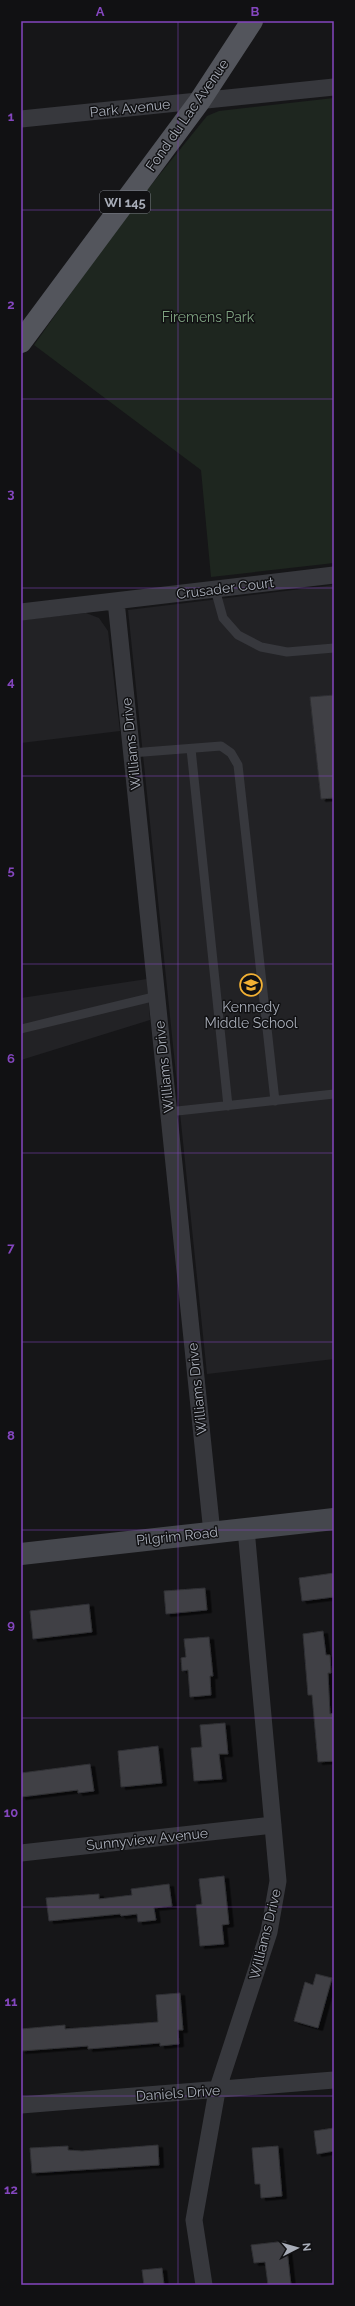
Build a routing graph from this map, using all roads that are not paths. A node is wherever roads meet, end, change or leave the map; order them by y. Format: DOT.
graph roads {
  1 [pos="252,21"];
  2 [pos="334,87"];
  3 [pos="199,102"];
  4 [pos="21,119"];
  5 [pos="21,342"];
  6 [pos="334,575"];
  7 [pos="215,589"];
  8 [pos="116,601"];
  9 [pos="21,612"];
  10 [pos="334,648"];
  11 [pos="191,749"];
  12 [pos="132,753"];
  13 [pos="156,996"];
  14 [pos="21,1029"];
  15 [pos="334,1094"];
  16 [pos="275,1101"];
  17 [pos="228,1106"];
  18 [pos="168,1112"];
  19 [pos="334,1519"];
  20 [pos="246,1529"];
  21 [pos="212,1532"];
  22 [pos="21,1554"];
  23 [pos="273,1825"];
  24 [pos="21,1853"];
  25 [pos="334,2080"];
  26 [pos="217,2091"];
  27 [pos="21,2105"];
  28 [pos="204,2285"];
  1 -- 3 [label="main road, Fond du Lac Avenue / WI 145"];
  2 -- 3 [label="street, Park Avenue"];
  3 -- 4 [label="street, Park Avenue"];
  3 -- 5 [label="main road, Fond du Lac Avenue / WI 145"];
  6 -- 7 [label="street, Crusader Court"];
  7 -- 8 [label="street, Crusader Court"];
  7 -- 10 [label="lane"];
  8 -- 9 [label="street, Crusader Court"];
  8 -- 12 [label="street, Williams Drive"];
  11 -- 12 [label="lane"];
  11 -- 16 [label="lane"];
  11 -- 17 [label="lane"];
  12 -- 13 [label="street, Williams Drive"];
  13 -- 14 [label="lane"];
  13 -- 18 [label="street, Williams Drive"];
  15 -- 16 [label="lane"];
  16 -- 17 [label="lane"];
  17 -- 18 [label="lane"];
  18 -- 21 [label="street, Williams Drive"];
  19 -- 20 [label="street, Pilgrim Road"];
  20 -- 21 [label="street, Pilgrim Road"];
  20 -- 23 [label="street, Williams Drive"];
  21 -- 22 [label="street, Pilgrim Road"];
  23 -- 24 [label="street, Sunnyview Avenue"];
  23 -- 26 [label="street, Williams Drive"];
  25 -- 26 [label="street, Daniels Drive"];
  26 -- 27 [label="street, Daniels Drive"];
  26 -- 28 [label="street, Williams Drive"];
}
